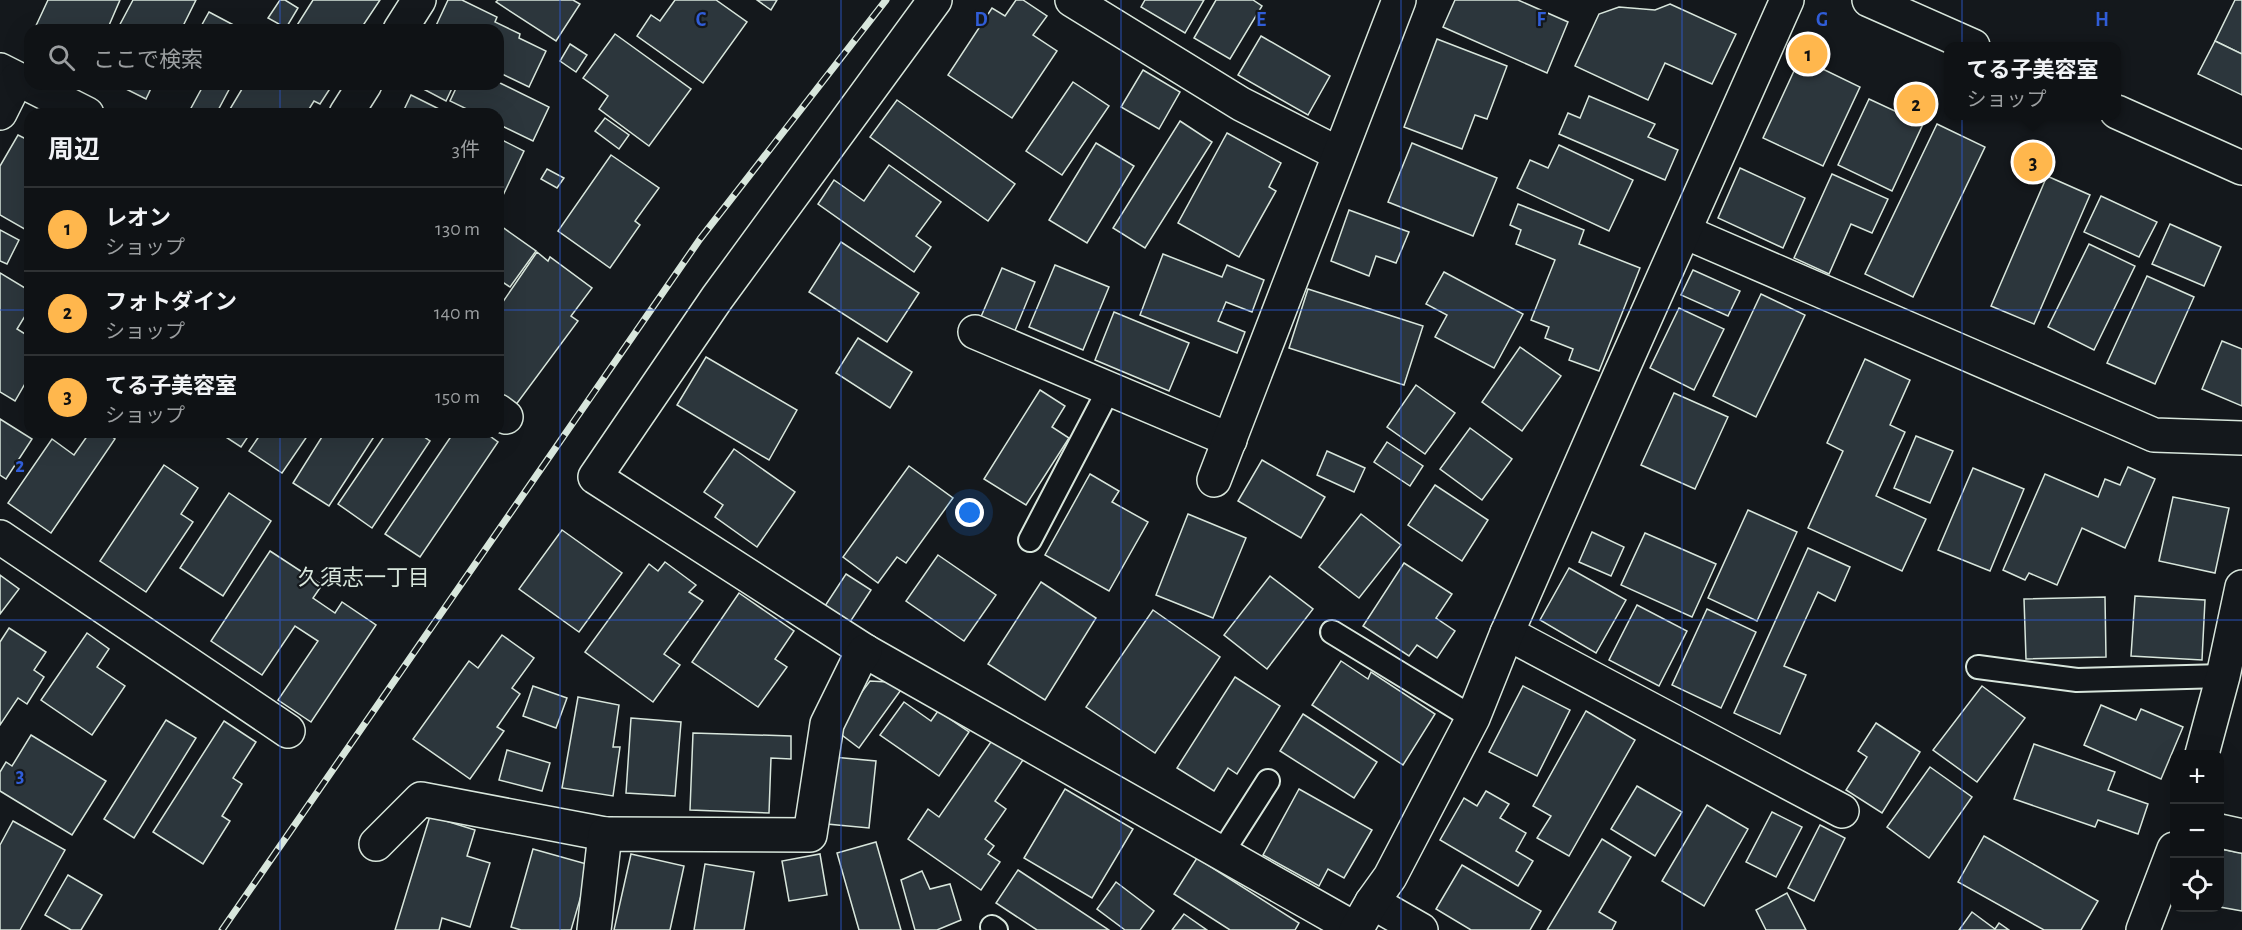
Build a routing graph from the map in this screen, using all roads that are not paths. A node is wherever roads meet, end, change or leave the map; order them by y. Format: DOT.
graph roads {
  1 [pos="419,0"];
  2 [pos="935,0"];
  3 [pos="1072,0"];
  4 [pos="1399,0"];
  5 [pos="1787,0"];
  6 [pos="1869,0"];
  7 [pos="404,24"];
  8 [pos="1964,42"];
  9 [pos="9,75"];
  10 [pos="24,82"];
  11 [pos="39,90"];
  12 [pos="361,90"];
  13 [pos="75,108"];
  14 [pos="350,108"];
  15 [pos="0,113"];
  16 [pos="2121,114"];
  17 [pos="1340,154"];
  18 [pos="2242,168"];
  19 [pos="1685,232"];
  20 [pos="975,332"];
  21 [pos="1109,389"];
  22 [pos="2242,438"];
  23 [pos="1230,440"];
  24 [pos="1214,480"];
  25 [pos="0,537"];
  26 [pos="1030,540"];
  27 [pos="2242,587"];
  28 [pos="1332,632"];
  29 [pos="1507,633"];
  30 [pos="865,651"];
  31 [pos="1978,668"];
  32 [pos="2223,676"];
  33 [pos="1473,718"];
  34 [pos="288,731"];
  35 [pos="2203,750"];
  36 [pos="1268,781"];
  37 [pos="1842,811"];
  38 [pos="2224,832"];
  39 [pos="605,834"];
  40 [pos="2242,836"];
  41 [pos="376,844"];
  42 [pos="1222,853"];
  43 [pos="2171,858"];
  44 [pos="1362,921"];
  45 [pos="594,930"];
  46 [pos="1421,930"];
  47 [pos="2143,930"];
  1 -- 7 [label="street"];
  2 -- 30 [label="street"];
  3 -- 17 [label="street"];
  4 -- 17 [label="street"];
  5 -- 19 [label="street"];
  6 -- 8 [label="street"];
  9 -- 10 [label="street"];
  9 -- 15 [label="street"];
  11 -- 13 [label="street"];
  12 -- 14 [label="street"];
  16 -- 18 [label="street"];
  17 -- 23 [label="street"];
  19 -- 22 [label="street"];
  19 -- 29 [label="street"];
  20 -- 21 [label="street"];
  21 -- 23 [label="street"];
  21 -- 26 [label="lane"];
  23 -- 24 [label="street"];
  25 -- 34 [label="street"];
  27 -- 32 [label="street"];
  28 -- 33 [label="lane"];
  29 -- 33 [label="street"];
  29 -- 37 [label="street"];
  30 -- 39 [label="street"];
  30 -- 42 [label="street"];
  31 -- 32 [label="lane"];
  32 -- 35 [label="street"];
  33 -- 44 [label="street"];
  36 -- 42 [label="lane"];
  38 -- 40 [label="street"];
  39 -- 41 [label="street"];
  39 -- 45 [label="street"];
  42 -- 44 [label="street"];
  43 -- 47 [label="street"];
  44 -- 46 [label="street"];
}
